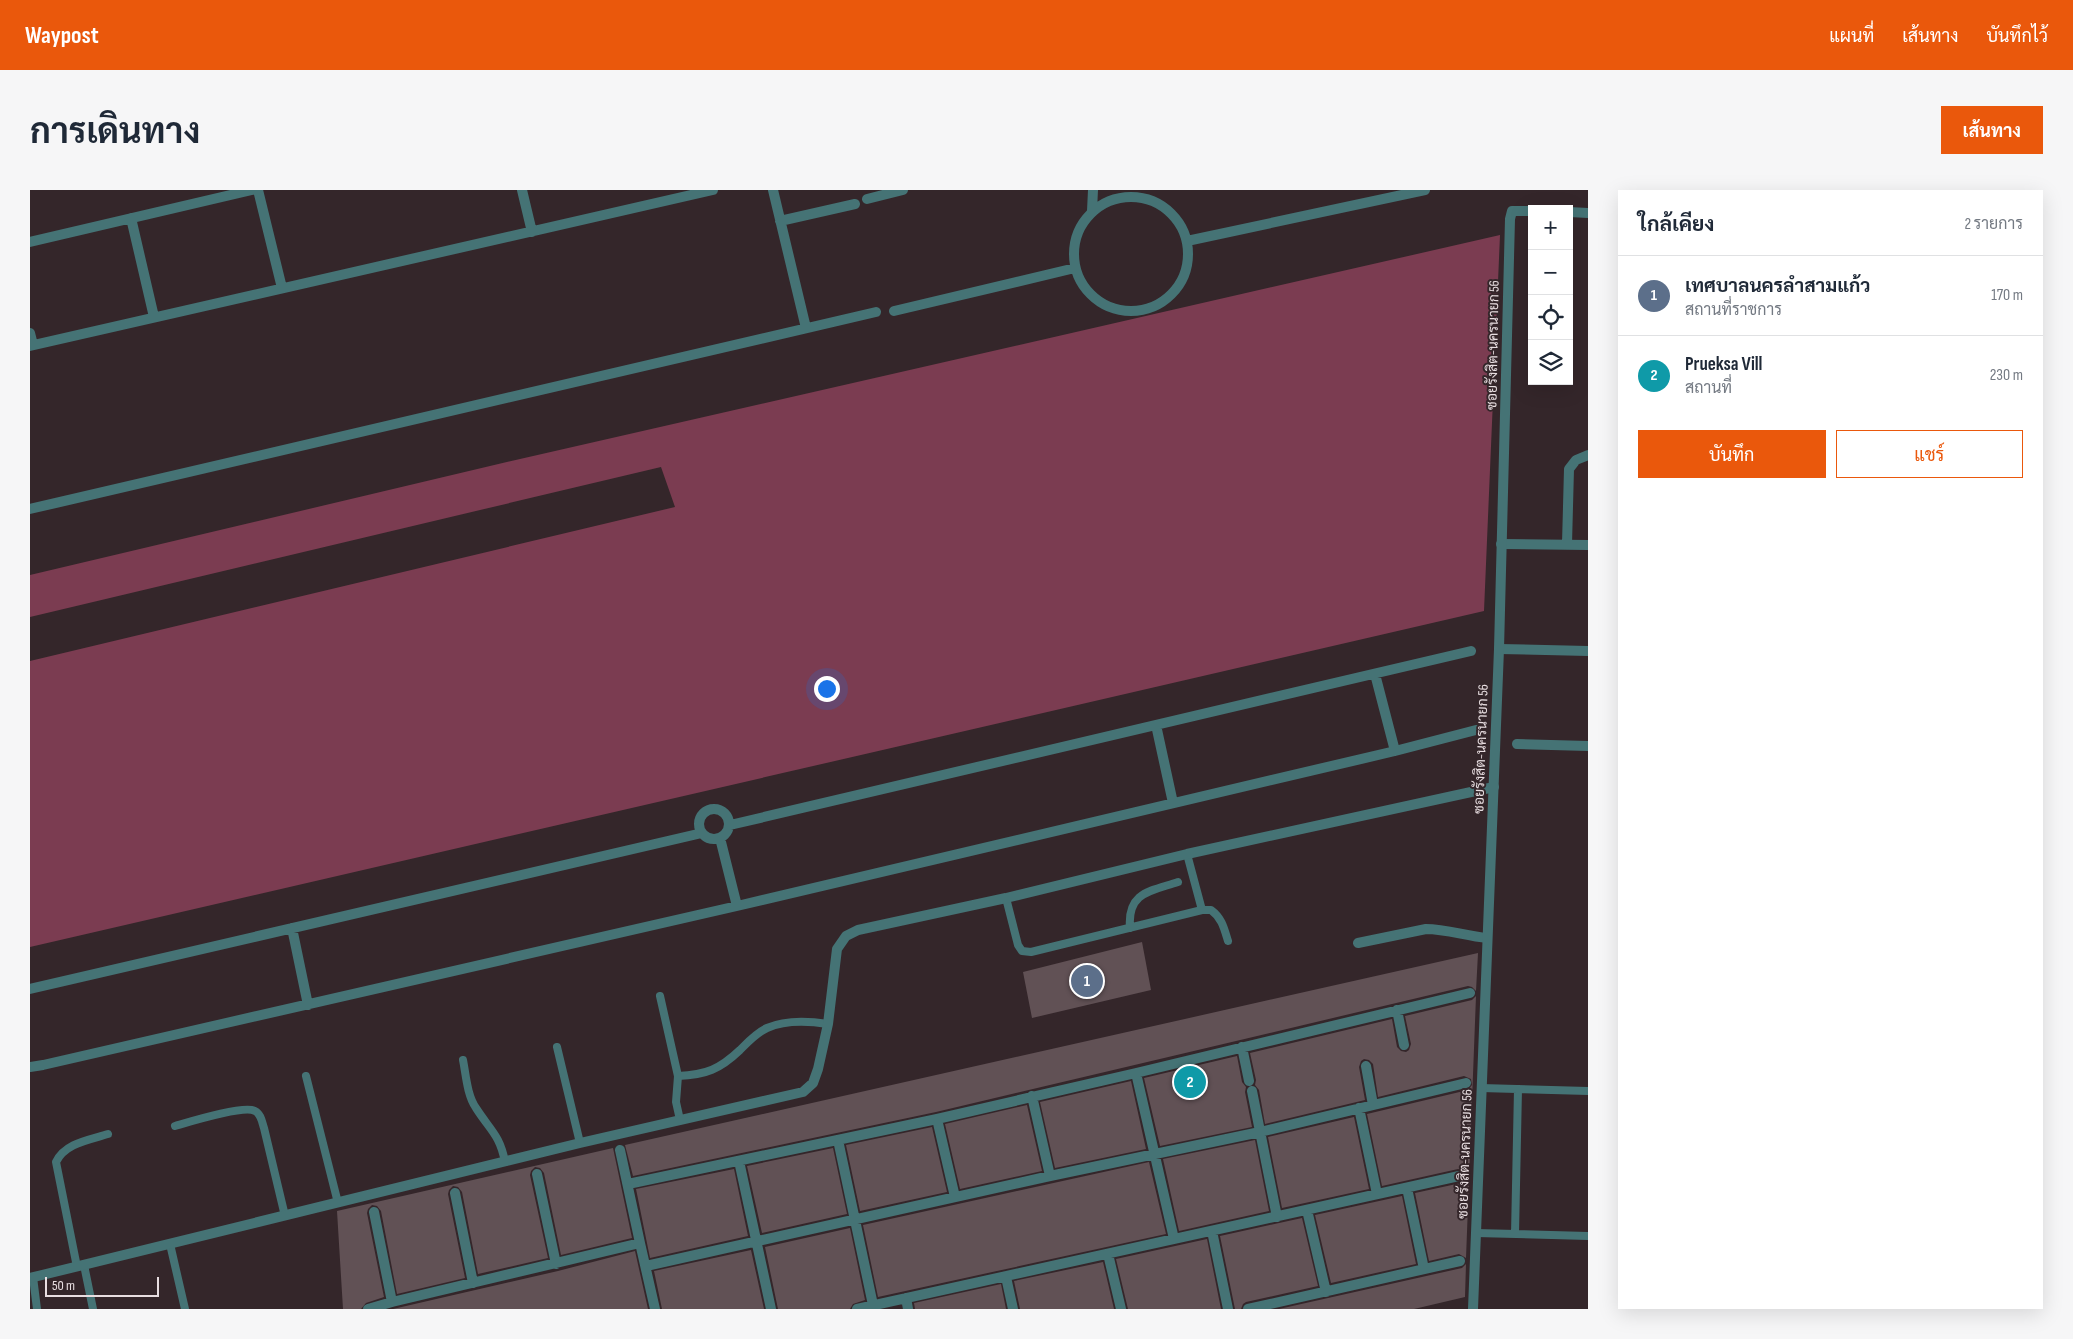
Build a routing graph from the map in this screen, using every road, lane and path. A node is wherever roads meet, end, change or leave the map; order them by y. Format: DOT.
graph roads {
  1 [pos="252,190"];
  2 [pos="258,190"];
  3 [pos="522,190"];
  4 [pos="713,190"];
  5 [pos="773,190"];
  6 [pos="903,190"];
  7 [pos="1093,190"];
  8 [pos="1424,190"];
  9 [pos="1125,193"];
  10 [pos="867,199"];
  11 [pos="855,204"];
  12 [pos="1092,211"];
  13 [pos="1528,211"];
  14 [pos="1573,212"];
  15 [pos="1588,213"];
  16 [pos="131,218"];
  17 [pos="780,220"];
  18 [pos="532,232"];
  19 [pos="1187,241"];
  20 [pos="30,242"];
  21 [pos="1075,268"];
  22 [pos="282,288"];
  23 [pos="894,311"];
  24 [pos="876,312"];
  25 [pos="154,317"];
  26 [pos="806,328"];
  27 [pos="30,333"];
  28 [pos="31,345"];
  29 [pos="1588,455"];
  30 [pos="30,509"];
  31 [pos="1502,544"];
  32 [pos="1567,544"];
  33 [pos="1588,545"];
  34 [pos="1499,649"];
  35 [pos="1471,651"];
  36 [pos="1588,651"];
  37 [pos="1374,674"];
  38 [pos="1156,725"];
  39 [pos="1476,730"];
  40 [pos="1516,744"];
  41 [pos="1588,746"];
  42 [pos="1395,751"];
  43 [pos="1494,787"];
  44 [pos="1173,803"];
  45 [pos="730,825"];
  46 [pos="702,833"];
  47 [pos="720,838"];
  48 [pos="1187,854"];
  49 [pos="1178,882"];
  50 [pos="1006,898"];
  51 [pos="737,906"];
  52 [pos="1202,910"];
  53 [pos="292,928"];
  54 [pos="1130,928"];
  55 [pos="1487,938"];
  56 [pos="1228,941"];
  57 [pos="1358,943"];
  58 [pos="30,988"];
  59 [pos="1470,993"];
  60 [pos="660,996"];
  61 [pos="308,1005"];
  62 [pos="1397,1010"];
  63 [pos="828,1024"];
  64 [pos="1404,1045"];
  65 [pos="557,1047"];
  66 [pos="1242,1048"];
  67 [pos="463,1060"];
  68 [pos="1366,1066"];
  69 [pos="30,1067"];
  70 [pos="1136,1073"];
  71 [pos="306,1076"];
  72 [pos="678,1076"];
  73 [pos="1466,1083"];
  74 [pos="1481,1088"];
  75 [pos="1518,1090"];
  76 [pos="1588,1091"];
  77 [pos="1032,1096"];
  78 [pos="1373,1105"];
  79 [pos="1359,1108"];
  80 [pos="937,1118"];
  81 [pos="680,1120"];
  82 [pos="175,1126"];
  83 [pos="1260,1132"];
  84 [pos="108,1134"];
  85 [pos="838,1140"];
  86 [pos="580,1143"];
  87 [pos="620,1150"];
  88 [pos="1153,1154"];
  89 [pos="739,1161"];
  90 [pos="505,1162"];
  91 [pos="537,1174"];
  92 [pos="1050,1176"];
  93 [pos="1459,1176"];
  94 [pos="628,1184"];
  95 [pos="1407,1188"];
  96 [pos="455,1193"];
  97 [pos="1377,1194"];
  98 [pos="955,1197"];
  99 [pos="338,1203"];
  100 [pos="1307,1210"];
  101 [pos="374,1212"];
  102 [pos="285,1216"];
  103 [pos="1277,1217"];
  104 [pos="856,1220"];
  105 [pos="1212,1231"];
  106 [pos="1476,1233"];
  107 [pos="1515,1234"];
  108 [pos="1588,1236"];
  109 [pos="1174,1239"];
  110 [pos="640,1243"];
  111 [pos="757,1243"];
  112 [pos="170,1244"];
  113 [pos="1108,1254"];
  114 [pos="1460,1261"];
  115 [pos="556,1264"];
  116 [pos="81,1266"];
  117 [pos="646,1266"];
  118 [pos="1424,1269"];
  119 [pos="32,1277"];
  120 [pos="1006,1277"];
  121 [pos="473,1283"];
  122 [pos="1326,1292"];
  123 [pos="906,1298"];
  124 [pos="392,1302"];
  125 [pos="872,1306"];
  126 [pos="37,1309"];
  127 [pos="93,1309"];
  128 [pos="185,1309"];
  129 [pos="368,1309"];
  130 [pos="655,1309"];
  131 [pos="771,1309"];
  132 [pos="858,1309"];
  133 [pos="908,1309"];
  134 [pos="1014,1309"];
  135 [pos="1120,1309"];
  136 [pos="1228,1309"];
  137 [pos="1248,1309"];
  138 [pos="1473,1309"];
  1 -- 16 [label="street"];
  2 -- 22 [label="street"];
  3 -- 18 [label="street"];
  4 -- 18 [label="street"];
  5 -- 17 [label="street"];
  6 -- 10 [label="street"];
  7 -- 12 [label="street"];
  8 -- 19 [label="street"];
  9 -- 12 [label="street"];
  9 -- 19 [label="street"];
  11 -- 17 [label="street"];
  12 -- 21 [label="street"];
  13 -- 31 [label="street, ซอยรังสิต-นครนายก 56"];
  14 -- 15 [label="street"];
  16 -- 20 [label="street"];
  16 -- 25 [label="street"];
  17 -- 26 [label="street"];
  18 -- 22 [label="street"];
  19 -- 21 [label="street"];
  21 -- 23 [label="street"];
  22 -- 25 [label="street"];
  24 -- 26 [label="street"];
  25 -- 28 [label="street"];
  26 -- 30 [label="street"];
  27 -- 28 [label="street"];
  29 -- 32 [label="street"];
  31 -- 32 [label="street"];
  31 -- 34 [label="street, ซอยรังสิต-นครนายก 56"];
  32 -- 33 [label="street"];
  34 -- 36 [label="street"];
  34 -- 43 [label="street, ซอยรังสิต-นครนายก 56"];
  35 -- 37 [label="street"];
  37 -- 38 [label="street"];
  37 -- 42 [label="street"];
  38 -- 44 [label="street"];
  38 -- 45 [label="street"];
  39 -- 42 [label="street"];
  40 -- 41 [label="street"];
  42 -- 44 [label="street"];
  43 -- 48 [label="street"];
  43 -- 55 [label="street, ซอยรังสิต-นครนายก 56"];
  44 -- 51 [label="street"];
  45 -- 46 [label="street"];
  45 -- 47 [label="street"];
  46 -- 47 [label="street"];
  46 -- 53 [label="street"];
  47 -- 51 [label="street"];
  48 -- 50 [label="street"];
  48 -- 52 [label="lane"];
  49 -- 54 [label="lane"];
  50 -- 54 [label="lane"];
  50 -- 63 [label="street"];
  51 -- 61 [label="street"];
  52 -- 54 [label="lane"];
  52 -- 56 [label="lane"];
  53 -- 58 [label="street"];
  53 -- 61 [label="street"];
  55 -- 57 [label="street"];
  55 -- 74 [label="street, ซอยรังสิต-นครนายก 56"];
  59 -- 62 [label="street"];
  60 -- 72 [label="lane"];
  61 -- 69 [label="street"];
  62 -- 64 [label="street"];
  62 -- 66 [label="street"];
  63 -- 72 [label="lane"];
  63 -- 81 [label="street"];
  65 -- 86 [label="lane"];
  66 -- 70 [label="street"];
  66 -- 83 [label="street"];
  67 -- 90 [label="lane"];
  68 -- 78 [label="street"];
  70 -- 77 [label="street"];
  70 -- 88 [label="street"];
  71 -- 99 [label="lane"];
  72 -- 81 [label="lane"];
  73 -- 78 [label="street"];
  74 -- 75 [label="lane"];
  74 -- 106 [label="street, ซอยรังสิต-นครนายก 56"];
  75 -- 76 [label="lane"];
  75 -- 107 [label="lane"];
  77 -- 80 [label="street"];
  77 -- 92 [label="street"];
  78 -- 79 [label="street"];
  79 -- 83 [label="street"];
  79 -- 97 [label="street"];
  80 -- 85 [label="street"];
  80 -- 98 [label="street"];
  81 -- 86 [label="street"];
  82 -- 102 [label="lane"];
  83 -- 88 [label="street"];
  83 -- 103 [label="street"];
  84 -- 116 [label="lane"];
  85 -- 89 [label="street"];
  85 -- 104 [label="street"];
  86 -- 90 [label="street"];
  87 -- 94 [label="street"];
  88 -- 92 [label="street"];
  88 -- 109 [label="street"];
  89 -- 94 [label="street"];
  89 -- 111 [label="street"];
  90 -- 99 [label="street"];
  91 -- 115 [label="street"];
  92 -- 98 [label="street"];
  93 -- 95 [label="street"];
  94 -- 110 [label="street"];
  95 -- 97 [label="street"];
  95 -- 118 [label="street"];
  96 -- 121 [label="street"];
  97 -- 100 [label="street"];
  98 -- 104 [label="street"];
  99 -- 102 [label="street"];
  100 -- 103 [label="street"];
  100 -- 122 [label="street"];
  101 -- 124 [label="street"];
  102 -- 112 [label="street"];
  103 -- 105 [label="street"];
  104 -- 111 [label="street"];
  104 -- 125 [label="street"];
  105 -- 109 [label="street"];
  105 -- 136 [label="street"];
  106 -- 107 [label="lane"];
  106 -- 138 [label="street, ซอยรังสิต-นครนายก 56"];
  107 -- 108 [label="lane"];
  109 -- 113 [label="street"];
  110 -- 115 [label="street"];
  110 -- 117 [label="street"];
  111 -- 117 [label="street"];
  111 -- 131 [label="street"];
  112 -- 116 [label="street"];
  112 -- 128 [label="lane"];
  113 -- 120 [label="street"];
  113 -- 135 [label="street"];
  114 -- 118 [label="street"];
  115 -- 121 [label="street"];
  116 -- 119 [label="street"];
  116 -- 127 [label="lane"];
  117 -- 130 [label="street"];
  118 -- 122 [label="street"];
  119 -- 126 [label="lane"];
  120 -- 123 [label="street"];
  120 -- 134 [label="street"];
  121 -- 124 [label="street"];
  122 -- 137 [label="street"];
  123 -- 125 [label="street"];
  123 -- 133 [label="street"];
  124 -- 129 [label="street"];
  125 -- 132 [label="street"];
}
